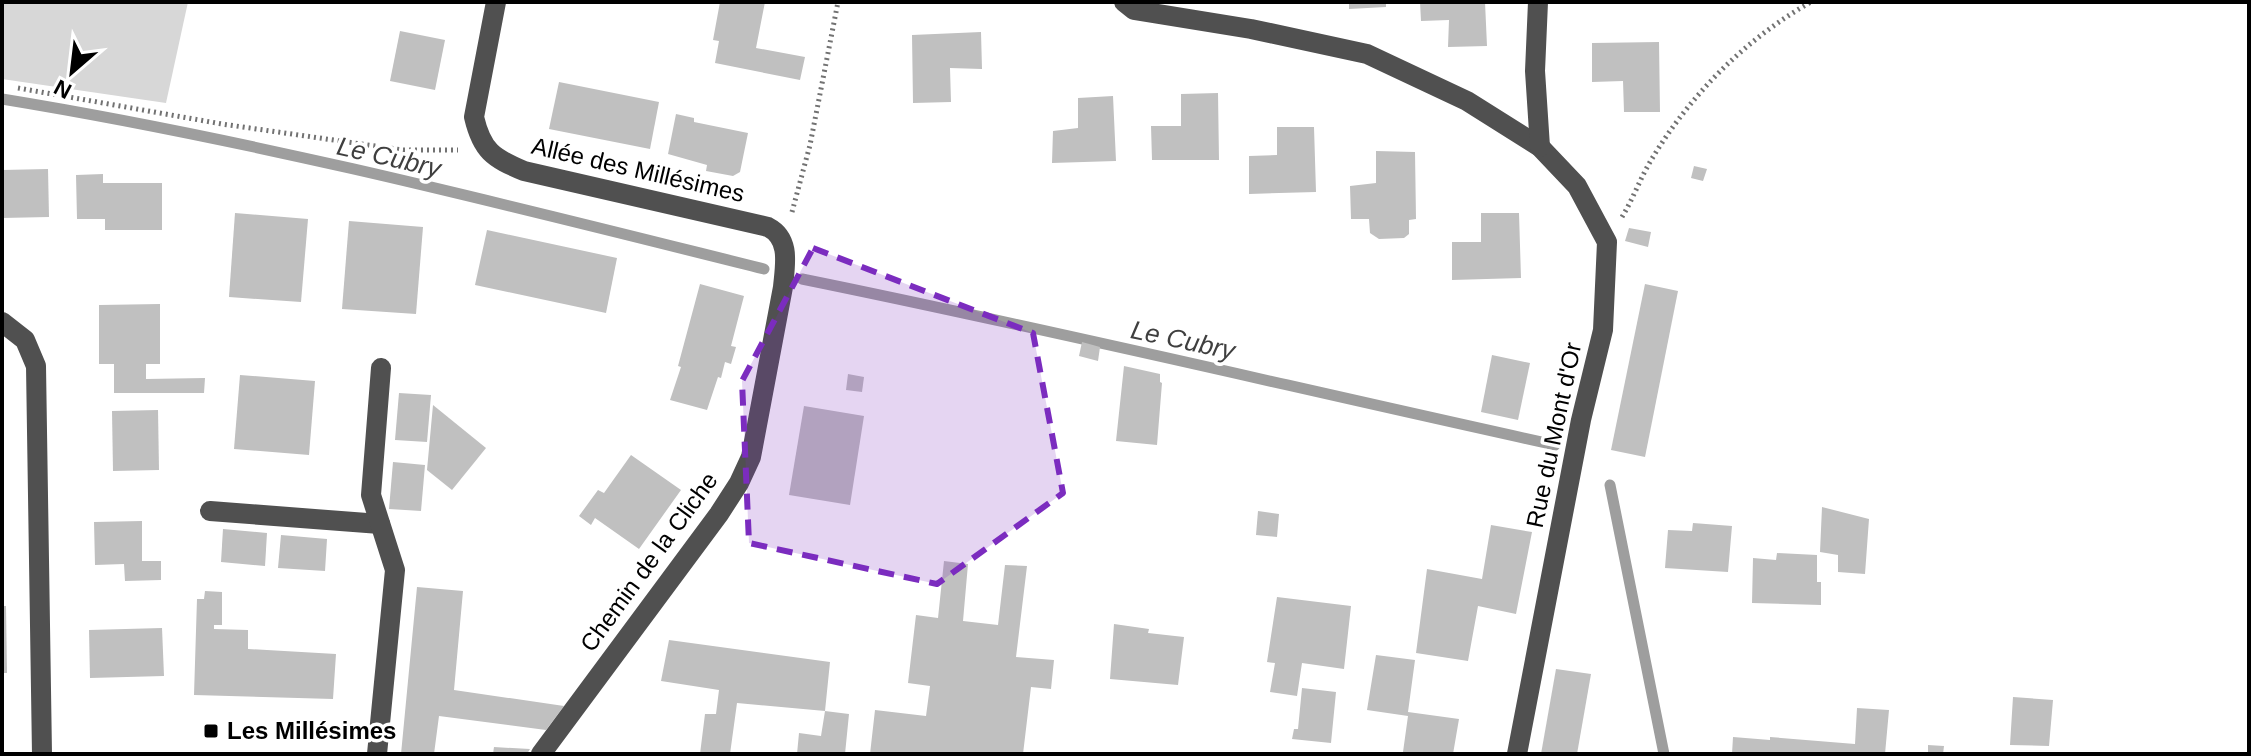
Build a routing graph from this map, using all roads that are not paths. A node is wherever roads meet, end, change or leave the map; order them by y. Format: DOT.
graph roads {
  1 [pos="496,2"];
  2 [pos="1124,2"];
  3 [pos="1538,2"];
  4 [pos="1540,147"];
  5 [pos="784,243"];
  6 [pos="2,322"];
  7 [pos="381,368"];
  8 [pos="210,511"];
  9 [pos="380,524"];
  10 [pos="42,754"];
  11 [pos="377,754"];
  12 [pos="541,754"];
  13 [pos="1517,754"];
  1 -- 5 [label="street, Allée des Millésimes"];
  2 -- 4 [label="street"];
  3 -- 4 [label="street"];
  4 -- 13 [label="street, Rue du Mont d'Or"];
  5 -- 12 [label="street, Chemin de la Cliche"];
  6 -- 10 [label="street"];
  7 -- 9 [label="street"];
  8 -- 9 [label="street"];
  9 -- 11 [label="street"];
}
